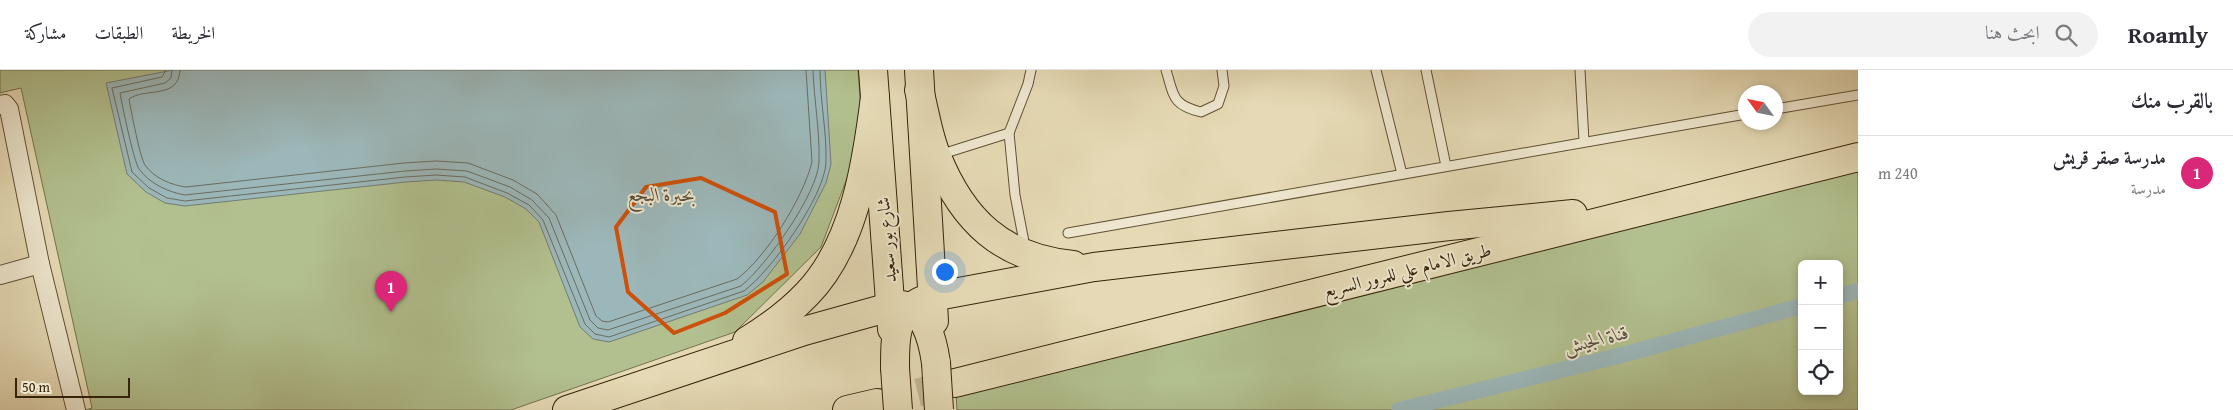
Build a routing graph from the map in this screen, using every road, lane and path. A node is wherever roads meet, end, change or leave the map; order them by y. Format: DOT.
graph roads {
  1 [pos="873,70"];
  2 [pos="1031,70"];
  3 [pos="1166,70"];
  4 [pos="1222,70"];
  5 [pos="1376,70"];
  6 [pos="1426,70"];
  7 [pos="1580,70"];
  8 [pos="919,80"];
  9 [pos="1858,95"];
  10 [pos="875,97"];
  11 [pos="0,105"];
  12 [pos="1783,108"];
  13 [pos="1738,115"];
  14 [pos="1009,132"];
  15 [pos="1584,141"];
  16 [pos="936,156"];
  17 [pos="1858,158"];
  18 [pos="1446,166"];
  19 [pos="1402,174"];
  20 [pos="1667,205"];
  21 [pos="1068,233"];
  22 [pos="1026,255"];
  23 [pos="40,264"];
  24 [pos="1094,267"];
  25 [pos="0,275"];
  26 [pos="911,311"];
  27 [pos="714,360"];
  28 [pos="956,383"];
  29 [pos="888,406"];
  30 [pos="76,410"];
  31 [pos="568,410"];
  32 [pos="847,410"];
  33 [pos="939,410"];
  1 -- 10 [label="main road, شارع بور سعيد"];
  2 -- 14 [label="lane"];
  3 -- 4 [label="lane"];
  5 -- 19 [label="lane"];
  6 -- 18 [label="lane"];
  7 -- 15 [label="lane"];
  8 -- 16 [label="main road"];
  8 -- 26 [label="main road"];
  9 -- 12 [label="lane"];
  10 -- 26 [label="main road, شارع بور سعيد"];
  10 -- 27 [label="main road"];
  11 -- 23 [label="street"];
  13 -- 15 [label="lane"];
  14 -- 16 [label="lane"];
  14 -- 22 [label="lane"];
  15 -- 18 [label="lane"];
  16 -- 22 [label="main road"];
  17 -- 20 [label="main road, طريق الامام علي للمرور السريع"];
  18 -- 19 [label="lane"];
  19 -- 21 [label="lane"];
  20 -- 24 [label="main road"];
  20 -- 28 [label="main road, طريق الامام علي للمرور السريع"];
  22 -- 24 [label="main road"];
  23 -- 25 [label="street"];
  23 -- 30 [label="street"];
  24 -- 26 [label="main road"];
  26 -- 27 [label="main road"];
  26 -- 29 [label="main road, bridge"];
  26 -- 33 [label="main road, bridge"];
  27 -- 31 [label="main road"];
  29 -- 32 [label="main road"];
}
